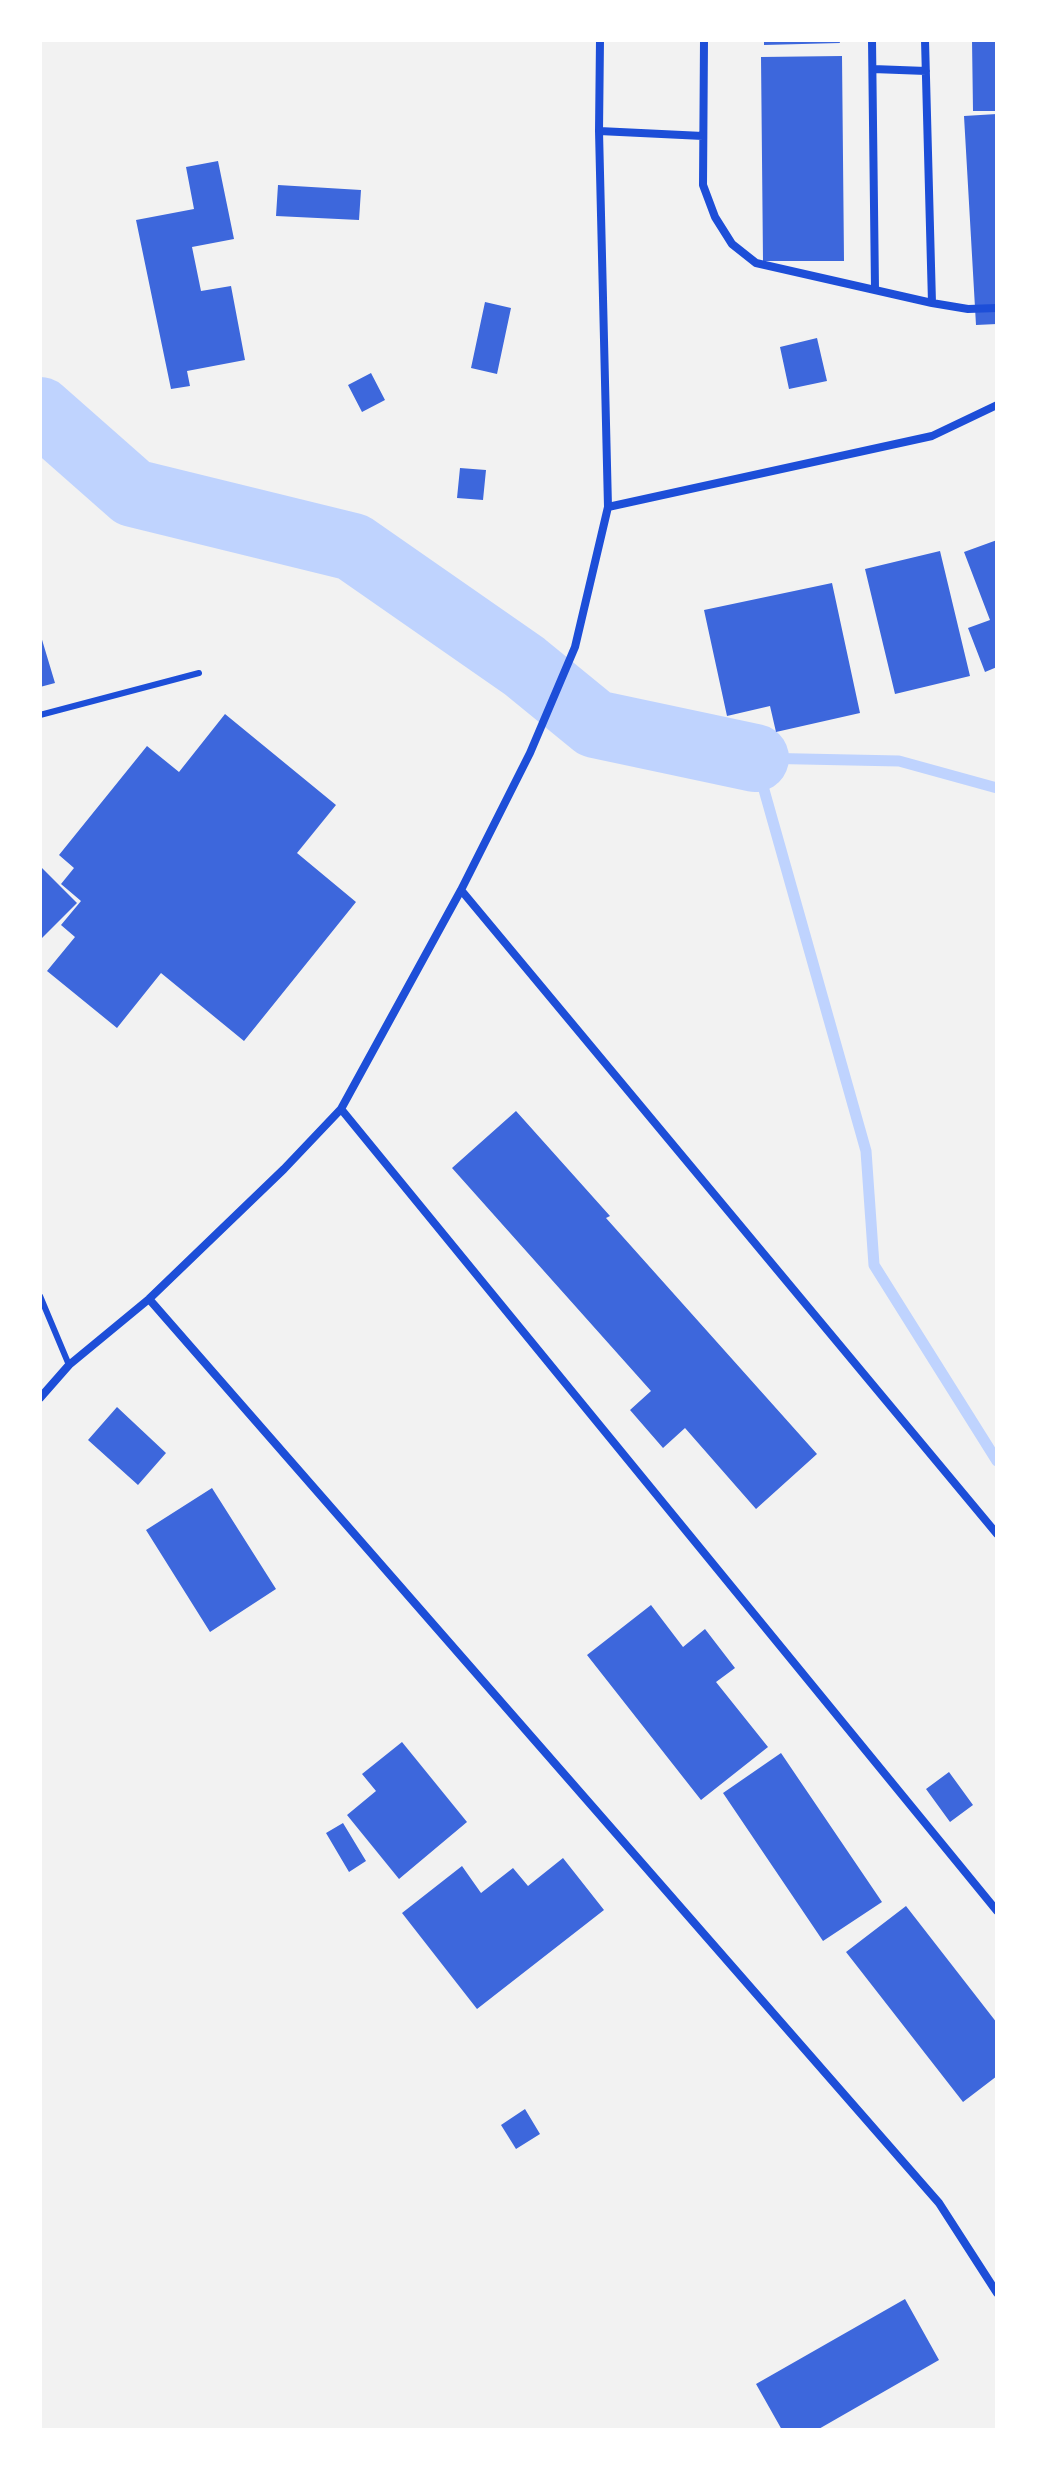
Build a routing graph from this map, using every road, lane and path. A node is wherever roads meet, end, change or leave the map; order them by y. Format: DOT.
graph roads {
  1 [pos="600,40"];
  2 [pos="704,40"];
  3 [pos="872,40"];
  4 [pos="925,40"];
  5 [pos="873,69"];
  6 [pos="926,71"];
  7 [pos="599,131"];
  8 [pos="703,136"];
  9 [pos="875,289"];
  10 [pos="932,303"];
  11 [pos="997,308"];
  12 [pos="997,405"];
  13 [pos="608,507"];
  14 [pos="199,673"];
  15 [pos="40,715"];
  16 [pos="461,890"];
  17 [pos="341,1109"];
  18 [pos="40,1296"];
  19 [pos="149,1299"];
  20 [pos="69,1365"];
  21 [pos="40,1398"];
  22 [pos="997,1534"];
  23 [pos="997,1911"];
  24 [pos="997,2293"];
  1 -- 7 [label="street"];
  2 -- 8 [label="street"];
  3 -- 5 [label="street"];
  4 -- 6 [label="street"];
  5 -- 6 [label="street"];
  5 -- 9 [label="street"];
  6 -- 10 [label="street"];
  7 -- 8 [label="street"];
  7 -- 13 [label="street"];
  8 -- 9 [label="street"];
  9 -- 10 [label="street"];
  10 -- 11 [label="street"];
  12 -- 13 [label="street"];
  13 -- 16 [label="street"];
  14 -- 15 [label="lane"];
  16 -- 17 [label="street"];
  16 -- 22 [label="street"];
  17 -- 19 [label="street"];
  17 -- 23 [label="street"];
  18 -- 20 [label="lane"];
  19 -- 20 [label="street"];
  19 -- 24 [label="street"];
  20 -- 21 [label="street"];
}
